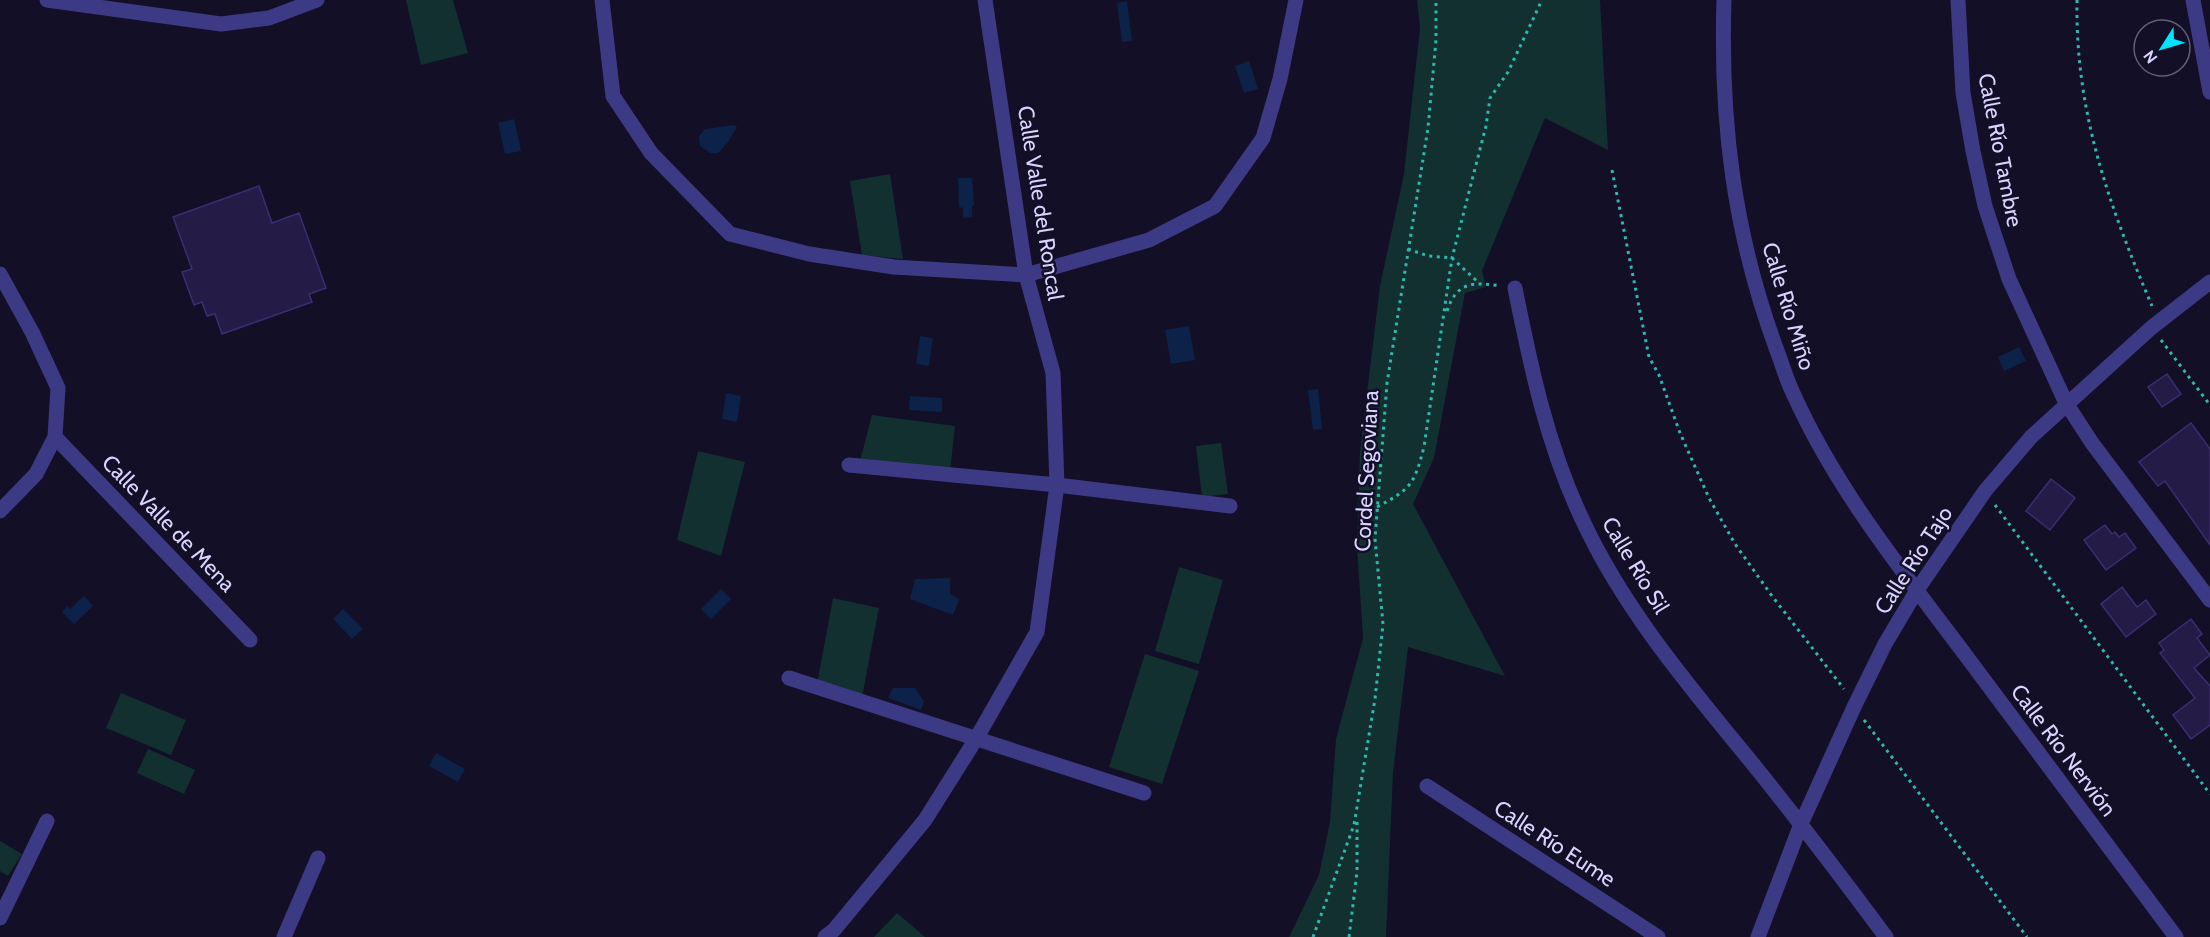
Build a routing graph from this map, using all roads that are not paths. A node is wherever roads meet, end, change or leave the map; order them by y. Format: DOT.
graph roads {
  1 [pos="47,0"];
  2 [pos="317,0"];
  3 [pos="602,0"];
  4 [pos="985,0"];
  5 [pos="1296,0"];
  6 [pos="1724,0"];
  7 [pos="1958,0"];
  8 [pos="2193,0"];
  9 [pos="2210,92"];
  10 [pos="0,273"];
  11 [pos="1026,275"];
  12 [pos="2210,282"];
  13 [pos="1515,288"];
  14 [pos="2066,403"];
  15 [pos="55,437"];
  16 [pos="849,465"];
  17 [pos="1057,485"];
  18 [pos="1230,506"];
  19 [pos="0,512"];
  20 [pos="1917,590"];
  21 [pos="2210,600"];
  22 [pos="250,640"];
  23 [pos="789,678"];
  24 [pos="976,739"];
  25 [pos="1427,786"];
  26 [pos="1143,793"];
  27 [pos="47,821"];
  28 [pos="1801,824"];
  29 [pos="318,858"];
  30 [pos="0,918"];
  31 [pos="833,935"];
  32 [pos="284,937"];
  33 [pos="1658,937"];
  34 [pos="1758,937"];
  35 [pos="1886,937"];
  36 [pos="2176,937"];
  1 -- 2 [label="street"];
  3 -- 11 [label="street"];
  4 -- 11 [label="street, Calle Valle del Roncal"];
  5 -- 11 [label="street"];
  6 -- 20 [label="street, Calle Río Miño"];
  7 -- 14 [label="street, Calle Río Tambre"];
  8 -- 9 [label="street"];
  10 -- 15 [label="street"];
  11 -- 17 [label="street, Calle Valle del Roncal"];
  12 -- 14 [label="street, Calle Río Tajo"];
  13 -- 28 [label="street, Calle Río Sil"];
  14 -- 20 [label="street, Calle Río Tajo"];
  14 -- 21 [label="street, Calle Río Tambre"];
  15 -- 19 [label="street"];
  15 -- 22 [label="street, Calle Valle de Mena"];
  16 -- 17 [label="street"];
  17 -- 18 [label="street"];
  17 -- 24 [label="street, Calle Valle del Roncal"];
  20 -- 28 [label="street, Calle Río Tajo"];
  20 -- 36 [label="street, Calle Río Nervión"];
  23 -- 24 [label="street"];
  24 -- 26 [label="street"];
  24 -- 31 [label="street, Calle Valle del Roncal"];
  25 -- 33 [label="street, Calle Río Eume"];
  27 -- 30 [label="street"];
  28 -- 34 [label="street, Calle Río Tajo"];
  28 -- 35 [label="street, Calle Río Sil"];
  29 -- 32 [label="street"];
}
